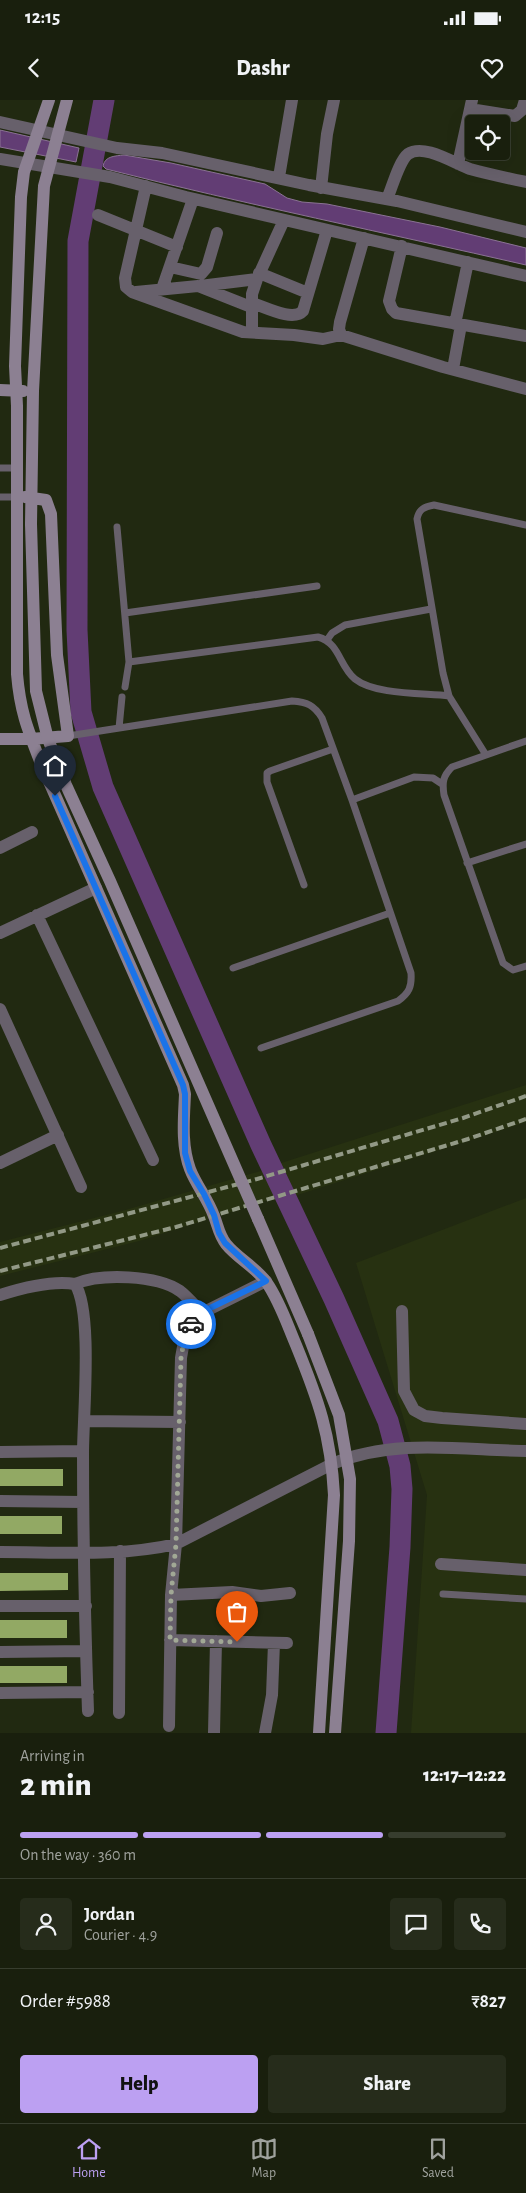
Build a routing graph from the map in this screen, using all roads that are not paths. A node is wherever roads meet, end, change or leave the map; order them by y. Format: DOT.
graph roads {
  1 [pos="49,100"];
  2 [pos="66,100"];
  3 [pos="292,100"];
  4 [pos="334,100"];
  5 [pos="525,100"];
  6 [pos="471,105"];
  7 [pos="0,122"];
  8 [pos="38,132"];
  9 [pos="57,137"];
  10 [pos="0,159"];
  11 [pos="28,161"];
  12 [pos="458,164"];
  13 [pos="49,165"];
  14 [pos="279,177"];
  15 [pos="526,182"];
  16 [pos="146,186"];
  17 [pos="321,188"];
  18 [pos="193,199"];
  19 [pos="387,199"];
  20 [pos="98,215"];
  21 [pos="284,220"];
  22 [pos="136,230"];
  23 [pos="327,230"];
  24 [pos="526,232"];
  25 [pos="217,233"];
  26 [pos="364,238"];
  27 [pos="402,246"];
  28 [pos="177,247"];
  29 [pos="468,262"];
  30 [pos="170,267"];
  31 [pos="258,276"];
  32 [pos="526,276"];
  33 [pos="198,286"];
  34 [pos="162,289"];
  35 [pos="132,292"];
  36 [pos="308,293"];
  37 [pos="251,305"];
  38 [pos="458,324"];
  39 [pos="252,332"];
  40 [pos="341,335"];
  41 [pos="526,336"];
  42 [pos="453,369"];
  43 [pos="526,389"];
  44 [pos="0,390"];
  45 [pos="16,390"];
  46 [pos="33,391"];
  47 [pos="0,468"];
  48 [pos="18,468"];
  49 [pos="0,497"];
  50 [pos="18,497"];
  51 [pos="32,497"];
  52 [pos="526,526"];
  53 [pos="117,527"];
  54 [pos="317,586"];
  55 [pos="431,609"];
  56 [pos="125,613"];
  57 [pos="327,640"];
  58 [pos="129,662"];
  59 [pos="125,687"];
  60 [pos="449,696"];
  61 [pos="122,697"];
  62 [pos="119,728"];
  63 [pos="74,735"];
  64 [pos="0,739"];
  65 [pos="31,739"];
  66 [pos="526,741"];
  67 [pos="333,749"];
  68 [pos="486,755"];
  69 [pos="442,784"];
  70 [pos="352,800"];
  71 [pos="32,832"];
  72 [pos="526,844"];
  73 [pos="0,848"];
  74 [pos="468,863"];
  75 [pos="304,885"];
  76 [pos="96,888"];
  77 [pos="390,913"];
  78 [pos="36,916"];
  79 [pos="0,933"];
  80 [pos="526,966"];
  81 [pos="233,968"];
  82 [pos="1,1014"];
  83 [pos="261,1048"];
  84 [pos="58,1135"];
  85 [pos="153,1160"];
  86 [pos="0,1163"];
  87 [pos="81,1187"];
  88 [pos="266,1281"];
  89 [pos="76,1284"];
  90 [pos="0,1295"];
  91 [pos="402,1312"];
  92 [pos="202,1313"];
  93 [pos="84,1421"];
  94 [pos="180,1422"];
  95 [pos="526,1424"];
  96 [pos="526,1450"];
  97 [pos="83,1451"];
  98 [pos="0,1452"];
  99 [pos="332,1464"];
  100 [pos="0,1501"];
  101 [pos="83,1502"];
  102 [pos="176,1544"];
  103 [pos="120,1551"];
  104 [pos="0,1552"];
  105 [pos="85,1552"];
  106 [pos="441,1564"];
  107 [pos="526,1570"];
  108 [pos="290,1593"];
  109 [pos="443,1594"];
  110 [pos="171,1595"];
  111 [pos="526,1599"];
  112 [pos="0,1606"];
  113 [pos="86,1606"];
  114 [pos="170,1640"];
  115 [pos="216,1641"];
  116 [pos="86,1651"];
  117 [pos="0,1652"];
  118 [pos="88,1692"];
  119 [pos="0,1693"];
  120 [pos="88,1711"];
  121 [pos="119,1713"];
  122 [pos="169,1726"];
  123 [pos="214,1733"];
  124 [pos="265,1733"];
  125 [pos="319,1733"];
  126 [pos="335,1733"];
  1 -- 8 [label="street"];
  2 -- 9 [label="street"];
  3 -- 14 [label="street"];
  4 -- 17 [label="street"];
  5 -- 6 [label="street"];
  6 -- 12 [label="street"];
  7 -- 8 [label="street"];
  8 -- 9 [label="street"];
  8 -- 11 [label="street"];
  9 -- 13 [label="street"];
  9 -- 14 [label="street"];
  10 -- 11 [label="street"];
  11 -- 13 [label="street"];
  11 -- 45 [label="street"];
  12 -- 15 [label="street"];
  12 -- 19 [label="street"];
  13 -- 16 [label="street"];
  13 -- 46 [label="street"];
  14 -- 17 [label="street"];
  16 -- 18 [label="street"];
  16 -- 22 [label="street"];
  17 -- 19 [label="street"];
  18 -- 21 [label="street"];
  18 -- 28 [label="street"];
  19 -- 24 [label="street"];
  20 -- 22 [label="street"];
  21 -- 23 [label="street"];
  21 -- 31 [label="street"];
  22 -- 28 [label="street"];
  22 -- 35 [label="street"];
  23 -- 26 [label="street"];
  23 -- 36 [label="street"];
  25 -- 30 [label="street"];
  26 -- 27 [label="street"];
  26 -- 40 [label="street"];
  27 -- 29 [label="street"];
  27 -- 38 [label="street"];
  28 -- 30 [label="street"];
  29 -- 32 [label="street"];
  29 -- 38 [label="street"];
  30 -- 34 [label="street"];
  31 -- 33 [label="street"];
  31 -- 36 [label="street"];
  31 -- 37 [label="street"];
  33 -- 34 [label="street"];
  33 -- 37 [label="street"];
  34 -- 35 [label="street"];
  35 -- 39 [label="street"];
  36 -- 37 [label="street"];
  37 -- 39 [label="street"];
  38 -- 41 [label="street"];
  38 -- 42 [label="street"];
  39 -- 40 [label="street"];
  40 -- 42 [label="street"];
  42 -- 43 [label="street"];
  44 -- 45 [label="street"];
  45 -- 46 [label="street"];
  45 -- 48 [label="street"];
  46 -- 51 [label="street"];
  47 -- 48 [label="lane"];
  48 -- 50 [label="street"];
  49 -- 50 [label="lane"];
  50 -- 51 [label="street"];
  50 -- 65 [label="street"];
  51 -- 63 [label="street"];
  51 -- 126 [label="street, bridge"];
  52 -- 55 [label="lane"];
  53 -- 56 [label="lane"];
  54 -- 56 [label="lane"];
  55 -- 57 [label="lane"];
  55 -- 60 [label="lane"];
  56 -- 58 [label="lane"];
  57 -- 58 [label="lane"];
  57 -- 60 [label="lane"];
  58 -- 59 [label="lane"];
  60 -- 68 [label="lane"];
  61 -- 62 [label="lane"];
  62 -- 63 [label="lane"];
  62 -- 67 [label="lane"];
  63 -- 65 [label="street"];
  64 -- 65 [label="street"];
  65 -- 76 [label="street"];
  66 -- 68 [label="lane"];
  67 -- 70 [label="lane"];
  67 -- 75 [label="lane"];
  68 -- 69 [label="lane"];
  69 -- 70 [label="lane"];
  69 -- 74 [label="lane"];
  70 -- 77 [label="lane"];
  71 -- 73 [label="street"];
  72 -- 74 [label="lane"];
  74 -- 80 [label="lane"];
  76 -- 78 [label="street"];
  76 -- 88 [label="street"];
  77 -- 81 [label="lane"];
  77 -- 83 [label="lane"];
  78 -- 79 [label="street"];
  78 -- 85 [label="street"];
  82 -- 84 [label="street"];
  84 -- 86 [label="street"];
  84 -- 87 [label="street"];
  88 -- 92 [label="street"];
  88 -- 99 [label="street"];
  89 -- 90 [label="street"];
  89 -- 92 [label="street"];
  89 -- 93 [label="street"];
  91 -- 95 [label="street"];
  92 -- 94 [label="street"];
  93 -- 94 [label="street"];
  93 -- 97 [label="street"];
  94 -- 102 [label="street"];
  96 -- 99 [label="street"];
  97 -- 98 [label="street"];
  97 -- 101 [label="street"];
  99 -- 102 [label="street"];
  99 -- 125 [label="street"];
  100 -- 101 [label="street"];
  101 -- 105 [label="street"];
  102 -- 103 [label="street"];
  102 -- 110 [label="street"];
  103 -- 105 [label="street"];
  103 -- 121 [label="street"];
  104 -- 105 [label="street"];
  105 -- 113 [label="street"];
  106 -- 107 [label="street"];
  108 -- 110 [label="street"];
  109 -- 111 [label="lane"];
  110 -- 114 [label="street"];
  112 -- 113 [label="street"];
  113 -- 116 [label="street"];
  114 -- 115 [label="street"];
  114 -- 122 [label="street"];
  115 -- 123 [label="street"];
  115 -- 124 [label="street"];
  116 -- 117 [label="street"];
  116 -- 118 [label="street"];
  118 -- 119 [label="street"];
  118 -- 120 [label="street"];
}
